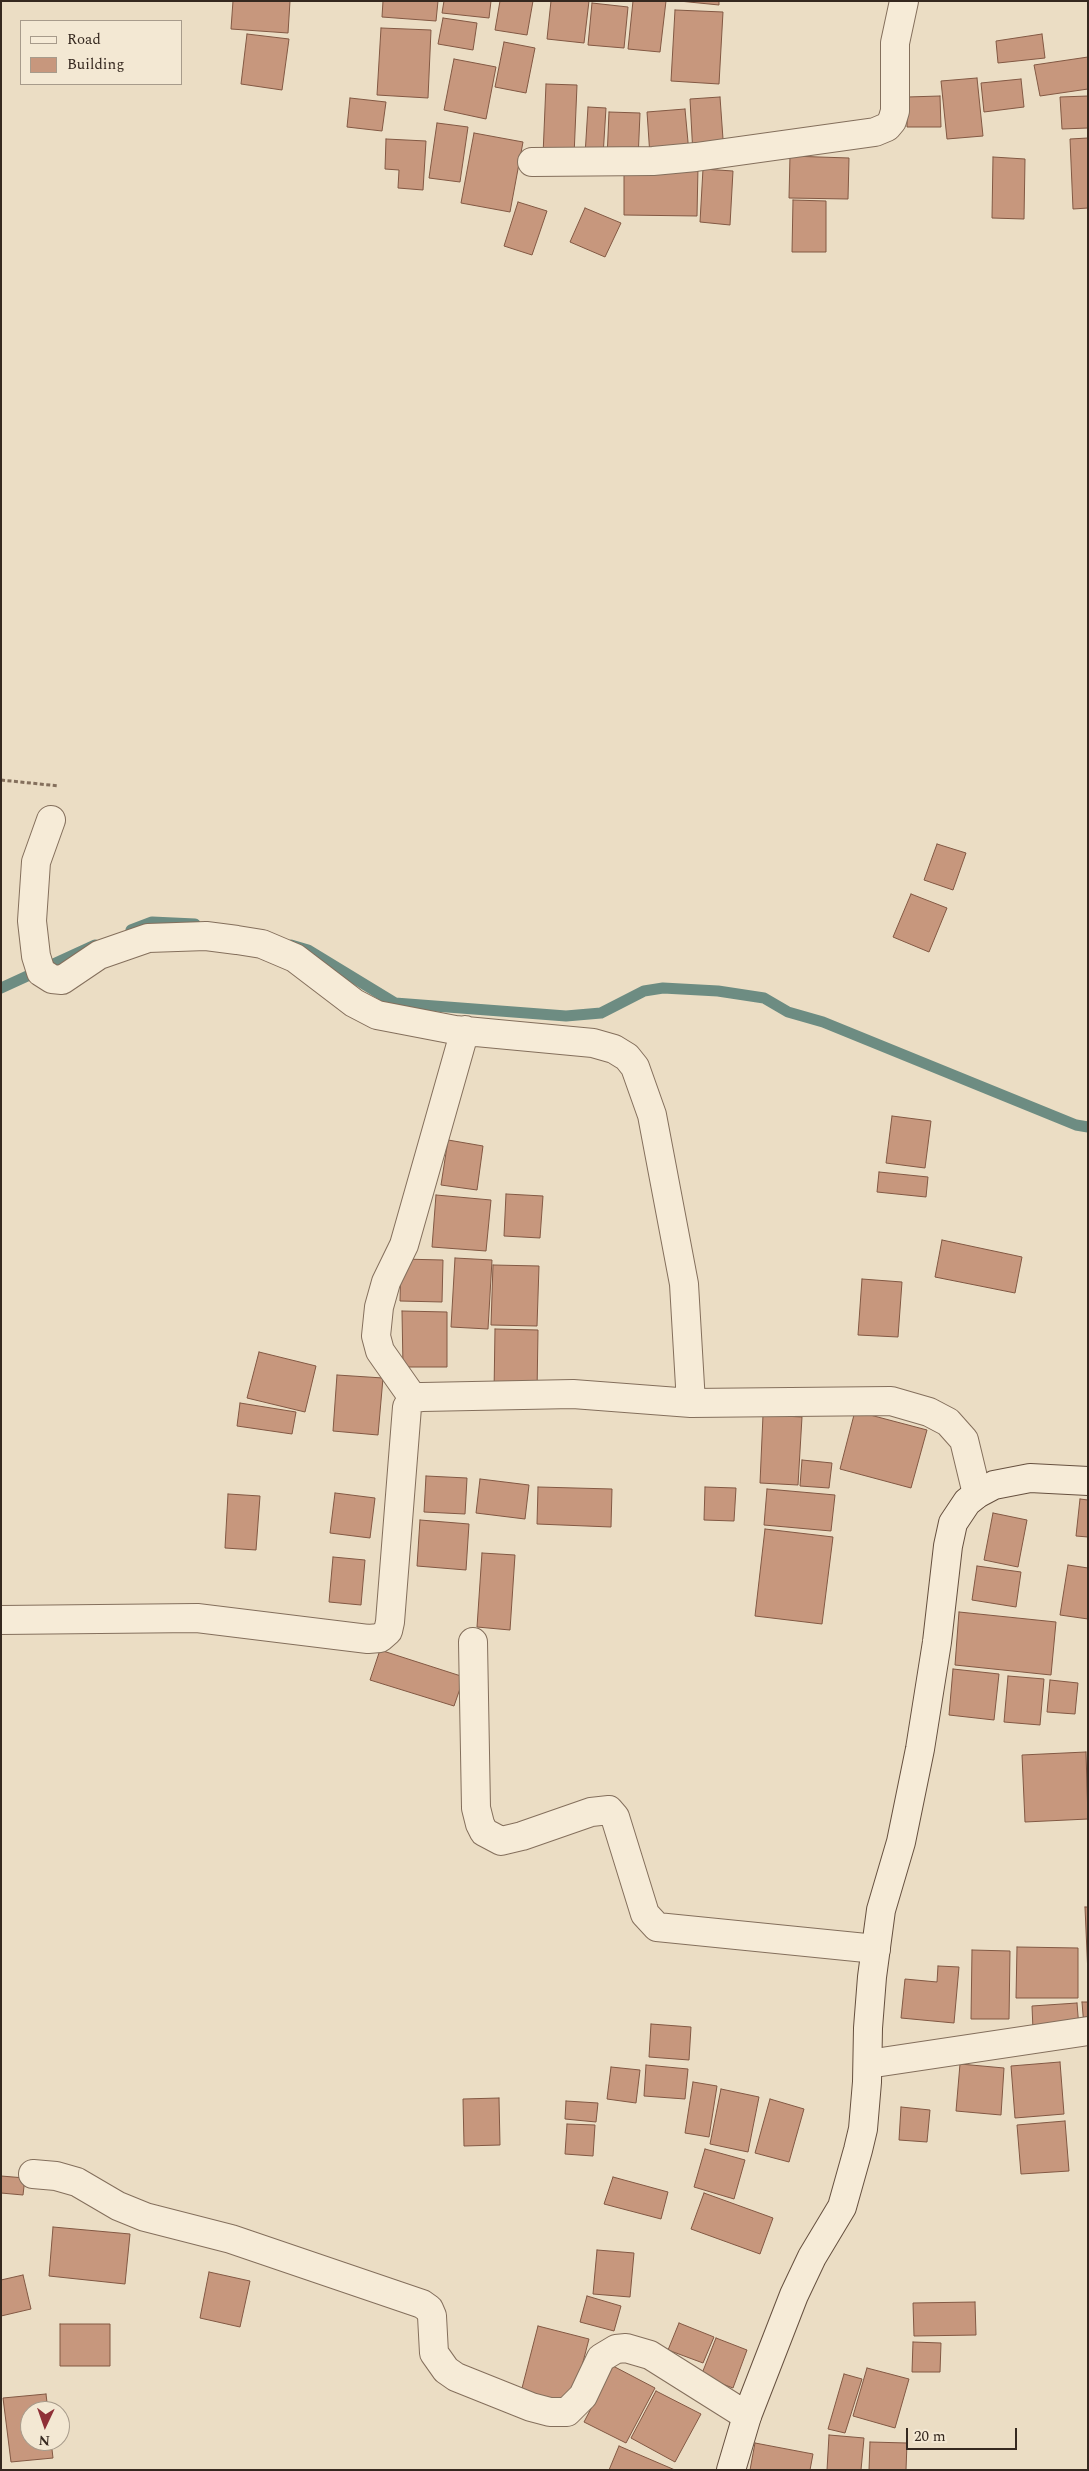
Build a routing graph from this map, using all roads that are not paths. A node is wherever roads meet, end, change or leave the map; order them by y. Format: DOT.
graph roads {
  1 [pos="904,1"];
  2 [pos="532,162"];
  3 [pos="52,820"];
  4 [pos="465,1030"];
  5 [pos="413,1398"];
  6 [pos="690,1402"];
  7 [pos="1088,1481"];
  8 [pos="977,1494"];
  9 [pos="1,1620"];
  10 [pos="473,1642"];
  11 [pos="876,1949"];
  12 [pos="1088,2031"];
  13 [pos="868,2064"];
  14 [pos="33,2174"];
  15 [pos="747,2416"];
  16 [pos="731,2470"];
  1 -- 2 [label="street"];
  3 -- 4 [label="street"];
  4 -- 5 [label="street"];
  4 -- 6 [label="street"];
  5 -- 6 [label="street"];
  5 -- 9 [label="street"];
  6 -- 8 [label="street"];
  7 -- 8 [label="street"];
  8 -- 11 [label="street"];
  10 -- 11 [label="street"];
  11 -- 13 [label="street"];
  12 -- 13 [label="street"];
  13 -- 15 [label="street"];
  14 -- 15 [label="street"];
  15 -- 16 [label="street"];
}
